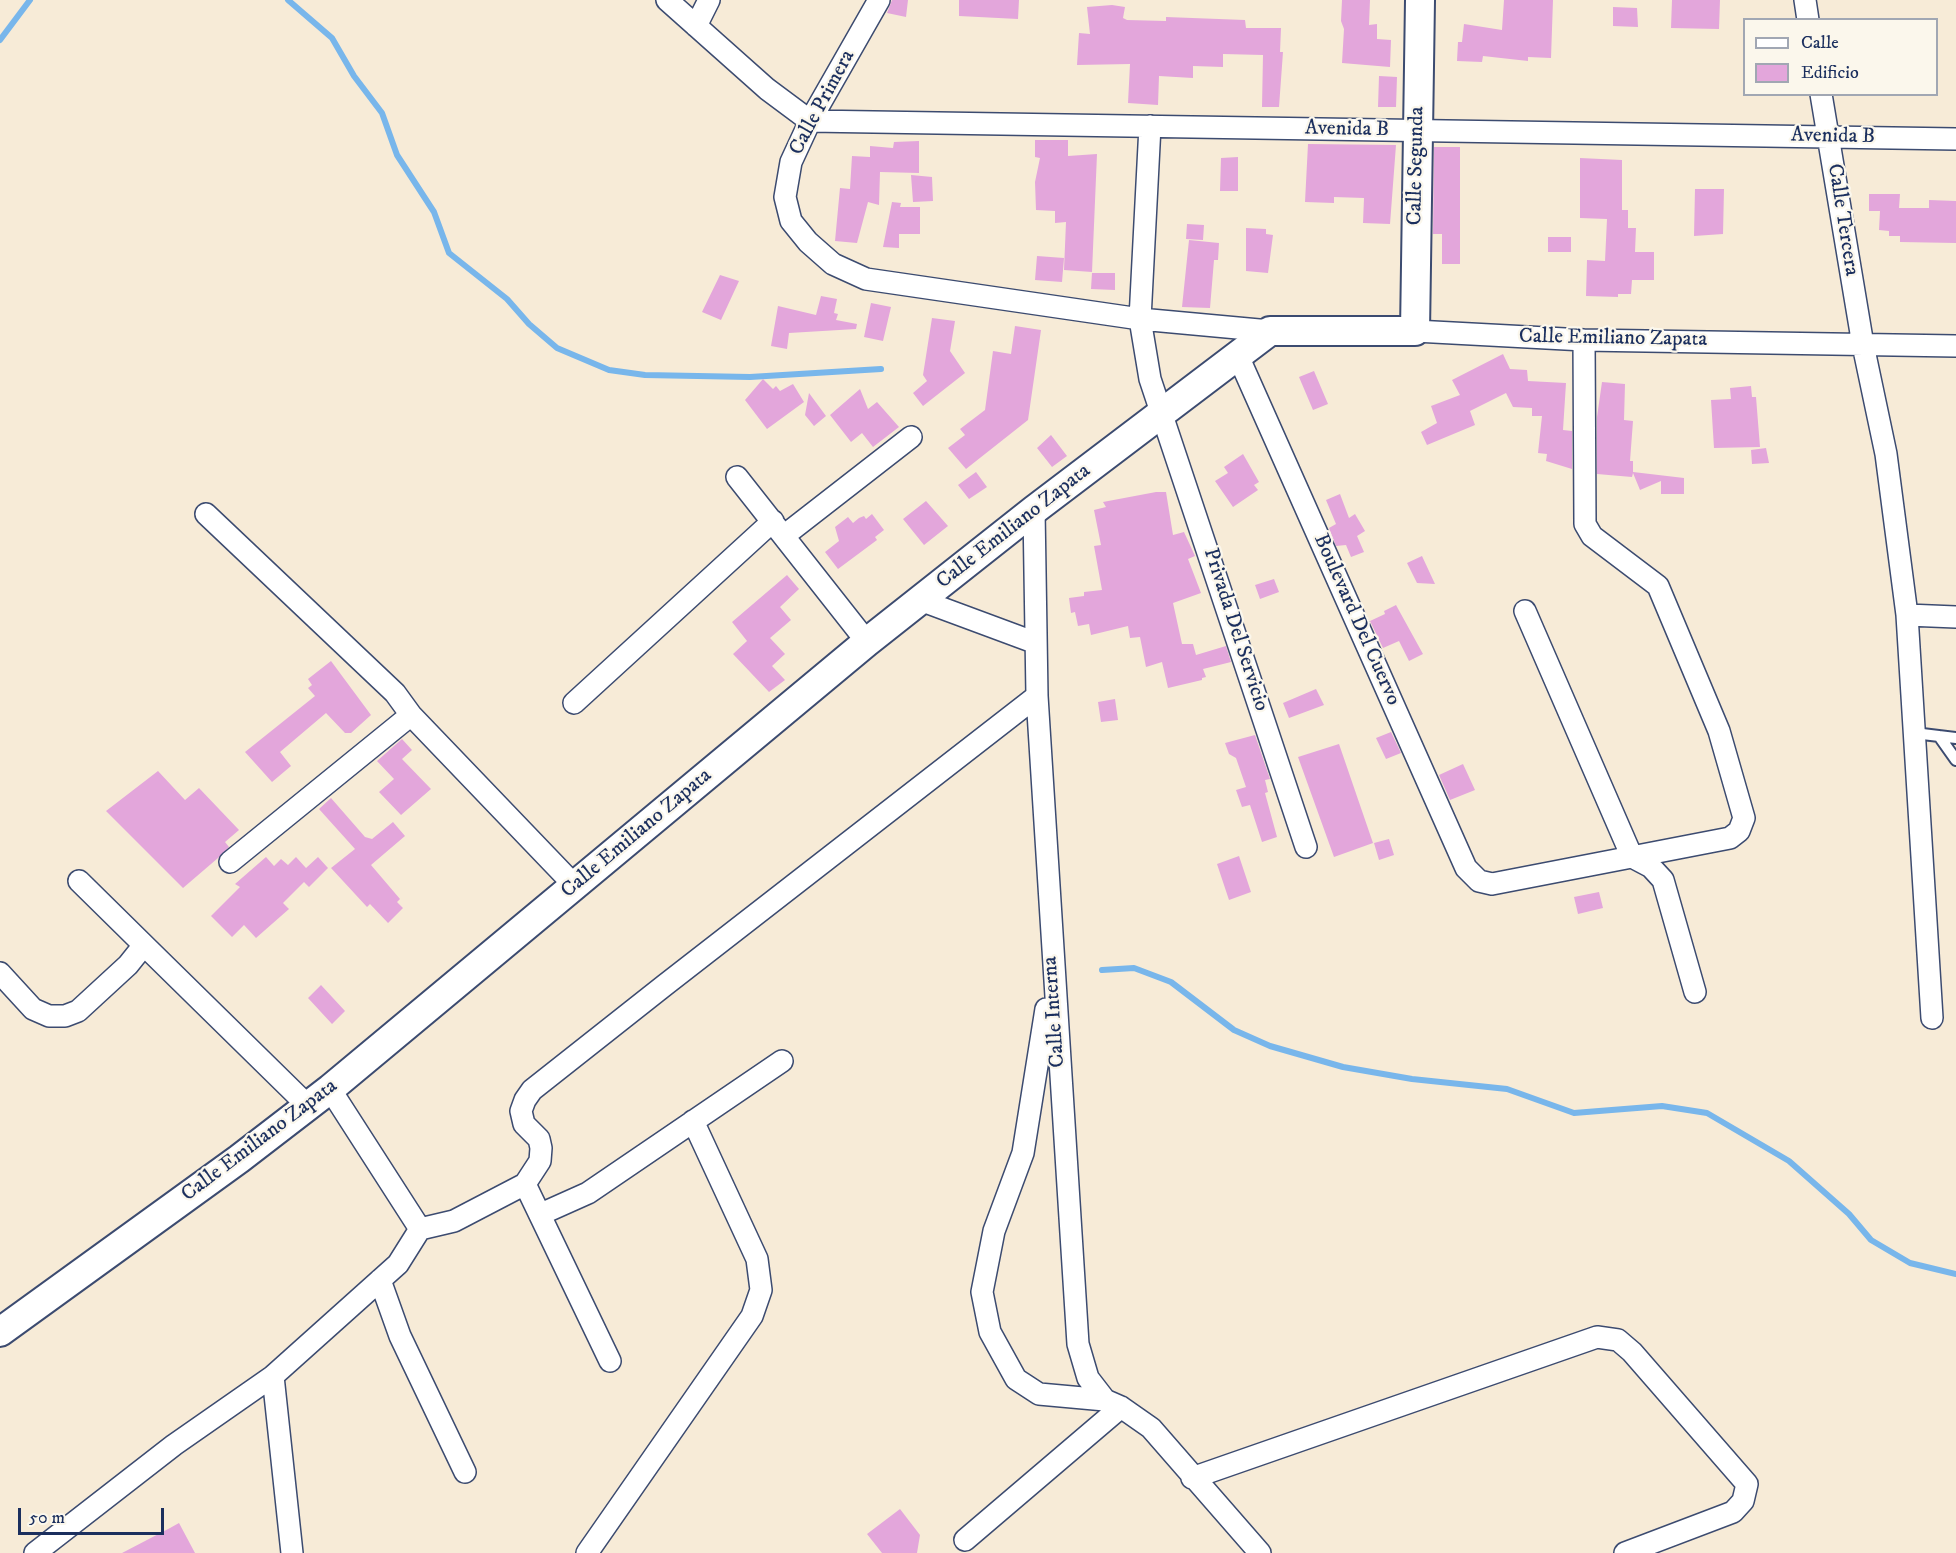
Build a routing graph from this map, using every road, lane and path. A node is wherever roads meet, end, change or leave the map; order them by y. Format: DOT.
graph roads {
  1 [pos="667,0"];
  2 [pos="710,0"];
  3 [pos="879,0"];
  4 [pos="1420,0"];
  5 [pos="1804,0"];
  6 [pos="1808,18"];
  7 [pos="696,26"];
  8 [pos="1821,96"];
  9 [pos="810,121"];
  10 [pos="1150,126"];
  11 [pos="1417,131"];
  12 [pos="1828,137"];
  13 [pos="1956,139"];
  14 [pos="808,242"];
  15 [pos="1140,319"];
  16 [pos="1270,331"];
  17 [pos="1415,332"];
  18 [pos="1584,340"];
  19 [pos="1863,345"];
  20 [pos="1956,346"];
  21 [pos="1238,356"];
  22 [pos="1164,413"];
  23 [pos="911,436"];
  24 [pos="737,477"];
  25 [pos="1034,510"];
  26 [pos="206,514"];
  27 [pos="779,528"];
  28 [pos="920,600"];
  29 [pos="1525,611"];
  30 [pos="1907,615"];
  31 [pos="1956,617"];
  32 [pos="867,642"];
  33 [pos="1036,644"];
  34 [pos="1037,696"];
  35 [pos="574,702"];
  36 [pos="411,715"];
  37 [pos="1914,733"];
  38 [pos="1939,736"];
  39 [pos="1956,738"];
  40 [pos="1956,760"];
  41 [pos="1306,847"];
  42 [pos="1632,857"];
  43 [pos="230,862"];
  44 [pos="80,881"];
  45 [pos="575,886"];
  46 [pos="144,945"];
  47 [pos="0,973"];
  48 [pos="1052,973"];
  49 [pos="1695,992"];
  50 [pos="1932,1018"];
  51 [pos="782,1061"];
  52 [pos="330,1089"];
  53 [pos="307,1105"];
  54 [pos="693,1121"];
  55 [pos="525,1184"];
  56 [pos="541,1214"];
  57 [pos="420,1229"];
  58 [pos="380,1280"];
  59 [pos="0,1332"];
  60 [pos="610,1361"];
  61 [pos="273,1376"];
  62 [pos="1113,1403"];
  63 [pos="465,1472"];
  64 [pos="1192,1478"];
  65 [pos="964,1540"];
  66 [pos="35,1553"];
  67 [pos="292,1553"];
  68 [pos="587,1553"];
  69 [pos="1260,1553"];
  70 [pos="1625,1553"];
  1 -- 7 [label="street"];
  2 -- 7 [label="street"];
  3 -- 9 [label="street, Calle Primera"];
  4 -- 11 [label="main road, Calle Segunda"];
  5 -- 6 [label="street"];
  7 -- 9 [label="street"];
  8 -- 12 [label="street, Calle Tercera"];
  9 -- 10 [label="street, Avenida B"];
  9 -- 14 [label="street, Calle Primera"];
  10 -- 11 [label="street, Avenida B"];
  10 -- 15 [label="street, Privada Del Servicio"];
  11 -- 12 [label="street, Avenida B"];
  11 -- 17 [label="main road, Calle Segunda"];
  12 -- 13 [label="street, Avenida B"];
  12 -- 19 [label="street, Calle Tercera"];
  14 -- 15 [label="street, Calle Emiliano Zapata"];
  15 -- 16 [label="street, Calle Emiliano Zapata"];
  15 -- 22 [label="street, Privada Del Servicio"];
  16 -- 17 [label="main road, Calle Emiliano Zapata"];
  16 -- 21 [label="main road, Calle Emiliano Zapata"];
  17 -- 18 [label="street, Calle Emiliano Zapata"];
  18 -- 19 [label="street, Calle Emiliano Zapata"];
  18 -- 42 [label="street"];
  19 -- 20 [label="street, Calle Emiliano Zapata"];
  19 -- 30 [label="street, Calle Tercera"];
  21 -- 22 [label="main road, Calle Emiliano Zapata"];
  21 -- 42 [label="street, Boulevard Del Cuervo"];
  22 -- 25 [label="main road, Calle Emiliano Zapata"];
  22 -- 41 [label="street, Privada Del Servicio"];
  23 -- 27 [label="street"];
  24 -- 27 [label="street"];
  25 -- 28 [label="main road, Calle Emiliano Zapata"];
  25 -- 33 [label="street, Calle Interna"];
  26 -- 36 [label="street"];
  27 -- 32 [label="street"];
  27 -- 35 [label="street"];
  28 -- 32 [label="main road, Calle Emiliano Zapata"];
  28 -- 33 [label="street"];
  29 -- 42 [label="street"];
  30 -- 31 [label="street"];
  30 -- 37 [label="street, Calle Tercera"];
  32 -- 45 [label="main road, Calle Emiliano Zapata"];
  33 -- 34 [label="street, Calle Interna"];
  34 -- 48 [label="street, Calle Interna"];
  34 -- 55 [label="street"];
  36 -- 43 [label="street"];
  36 -- 45 [label="street"];
  37 -- 38 [label="lane"];
  37 -- 50 [label="street, Calle Tercera"];
  38 -- 39 [label="lane"];
  38 -- 40 [label="lane"];
  42 -- 49 [label="street"];
  44 -- 46 [label="street"];
  45 -- 52 [label="main road, Calle Emiliano Zapata"];
  46 -- 47 [label="street"];
  46 -- 53 [label="street"];
  48 -- 62 [label="street, Calle Interna"];
  48 -- 62 [label="street"];
  51 -- 54 [label="street"];
  52 -- 53 [label="main road, Calle Emiliano Zapata"];
  52 -- 57 [label="street"];
  53 -- 59 [label="main road, Calle Emiliano Zapata"];
  54 -- 56 [label="street"];
  54 -- 68 [label="street"];
  55 -- 56 [label="street"];
  55 -- 57 [label="street"];
  56 -- 60 [label="street"];
  57 -- 58 [label="street"];
  58 -- 61 [label="street"];
  58 -- 63 [label="street"];
  61 -- 66 [label="street"];
  61 -- 67 [label="street"];
  62 -- 64 [label="street"];
  62 -- 65 [label="street"];
  64 -- 69 [label="street"];
  64 -- 70 [label="street"];
}
